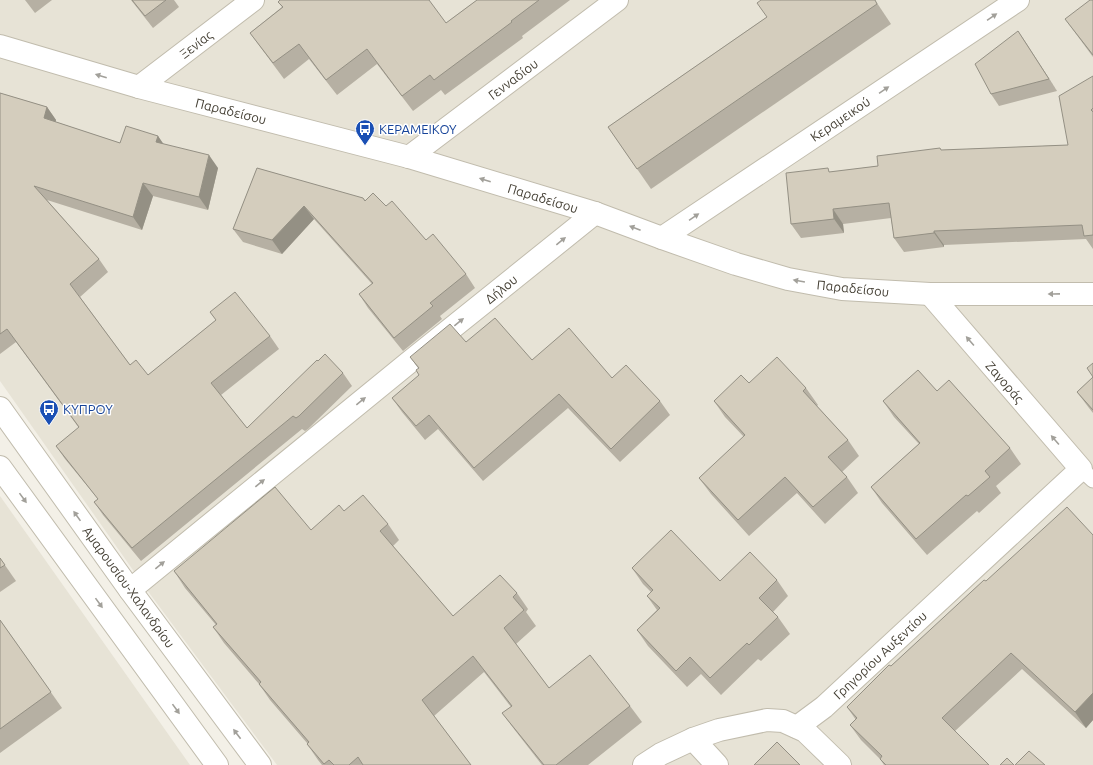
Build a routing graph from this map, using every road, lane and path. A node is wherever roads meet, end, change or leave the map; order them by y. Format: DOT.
graph roads {
  1 [pos="253,0"];
  2 [pos="618,0"];
  3 [pos="1018,0"];
  4 [pos="0,46"];
  5 [pos="139,87"];
  6 [pos="409,157"];
  7 [pos="595,213"];
  8 [pos="662,238"];
  9 [pos="930,294"];
  10 [pos="1093,294"];
  11 [pos="0,408"];
  12 [pos="0,467"];
  13 [pos="1087,475"];
  14 [pos="130,590"];
  15 [pos="797,727"];
  16 [pos="693,739"];
  17 [pos="217,765"];
  18 [pos="260,765"];
  19 [pos="644,765"];
  20 [pos="718,765"];
  21 [pos="840,765"];
  1 -- 5 [label="street, Ξενίας"];
  2 -- 6 [label="street, Γενναδίου"];
  8 -- 3 [label="street, Κεραμεικού, one-way"];
  5 -- 4 [label="street, Παραδείσου, one-way"];
  5 -- 6 [label="street, Παραδείσου"];
  7 -- 6 [label="street, Παραδείσου, one-way"];
  8 -- 7 [label="street, Παραδείσου, one-way"];
  14 -- 7 [label="street, Δήλου, one-way"];
  9 -- 8 [label="street, Παραδείσου, one-way"];
  10 -- 9 [label="street, Παραδείσου, one-way"];
  13 -- 9 [label="street, Ζαγοράς, one-way"];
  14 -- 11 [label="street, Αμαρουσίου-Χαλανδρίου, one-way"];
  12 -- 17 [label="street, one-way"];
  13 -- 15 [label="street, Γρηγορίου Αυξεντίου"];
  18 -- 14 [label="street, Αμαρουσίου-Χαλανδρίου, one-way"];
  15 -- 16 [label="street"];
  15 -- 21 [label="street"];
  16 -- 19 [label="street"];
  16 -- 20 [label="street"];
}
